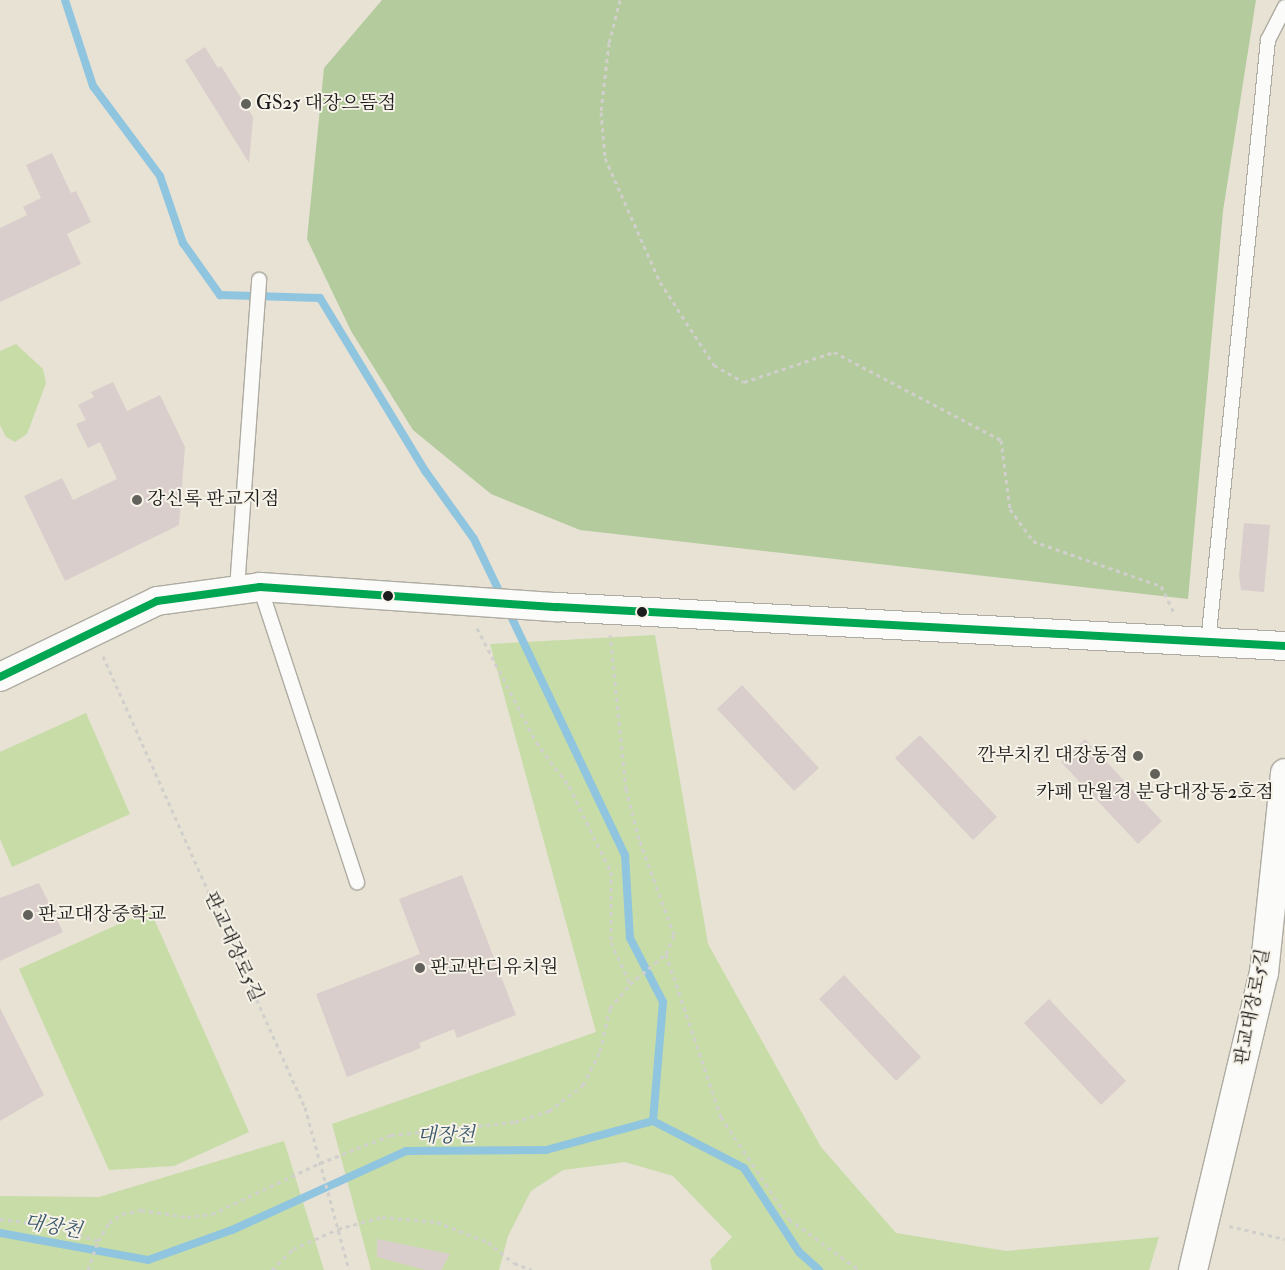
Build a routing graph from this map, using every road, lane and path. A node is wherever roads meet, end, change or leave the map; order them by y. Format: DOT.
graph roads {
  1 [pos="620,0"];
  2 [pos="1285,6"];
  3 [pos="259,280"];
  4 [pos="248,588"];
  5 [pos="467,601"];
  6 [pos="607,610"];
  7 [pos="93,632"];
  8 [pos="1198,643"];
  9 [pos="1285,646"];
  10 [pos="0,677"];
  11 [pos="1285,773"];
  12 [pos="357,882"];
  13 [pos="666,954"];
  14 [pos="630,984"];
  15 [pos="320,1163"];
  16 [pos="0,1219"];
  17 [pos="1202,1229"];
  18 [pos="338,1230"];
  19 [pos="1285,1239"];
  20 [pos="98,1242"];
  21 [pos="89,1268"];
  22 [pos="272,1270"];
  23 [pos="349,1270"];
  24 [pos="532,1270"];
  25 [pos="859,1270"];
  26 [pos="1193,1270"];
  1 -- 8 [label="path"];
  2 -- 8 [label="lane"];
  3 -- 4 [label="lane"];
  4 -- 5 [label="street"];
  4 -- 7 [label="street"];
  4 -- 12 [label="lane"];
  5 -- 6 [label="street"];
  5 -- 14 [label="path"];
  6 -- 8 [label="street"];
  6 -- 13 [label="path"];
  7 -- 10 [label="street"];
  7 -- 15 [label="path, 판교대장로5길"];
  8 -- 9 [label="street"];
  11 -- 17 [label="street, 판교대장로5길"];
  13 -- 14 [label="path"];
  13 -- 25 [label="path"];
  14 -- 15 [label="path"];
  15 -- 18 [label="path, 판교대장로5길"];
  15 -- 20 [label="path"];
  16 -- 20 [label="path"];
  17 -- 19 [label="path"];
  17 -- 26 [label="street, 판교대장로5길"];
  18 -- 22 [label="path"];
  18 -- 23 [label="path, 판교대장로5길"];
  18 -- 24 [label="path"];
  20 -- 21 [label="path"];
}
